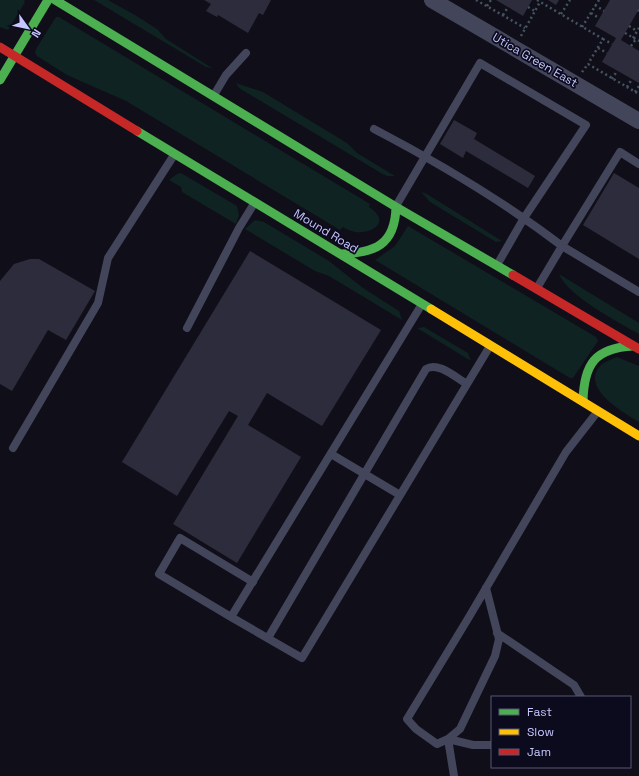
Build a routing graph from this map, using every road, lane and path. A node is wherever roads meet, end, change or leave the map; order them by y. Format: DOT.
graph roads {
  1 [pos="48,0"];
  2 [pos="55,0"];
  3 [pos="476,0"];
  4 [pos="491,0"];
  5 [pos="570,0"];
  6 [pos="599,0"];
  7 [pos="538,1"];
  8 [pos="437,2"];
  9 [pos="487,6"];
  10 [pos="595,6"];
  11 [pos="508,7"];
  12 [pos="528,7"];
  13 [pos="535,11"];
  14 [pos="604,11"];
  15 [pos="591,13"];
  16 [pos="561,14"];
  17 [pos="503,15"];
  18 [pos="599,18"];
  19 [pos="629,26"];
  20 [pos="582,27"];
  21 [pos="525,28"];
  22 [pos="639,28"];
  23 [pos="637,31"];
  24 [pos="625,33"];
  25 [pos="634,38"];
  26 [pos="527,39"];
  27 [pos="603,39"];
  28 [pos="639,41"];
  29 [pos="612,44"];
  30 [pos="631,46"];
  31 [pos="0,47"];
  32 [pos="598,48"];
  33 [pos="246,53"];
  34 [pos="607,53"];
  35 [pos="14,57"];
  36 [pos="588,64"];
  37 [pos="576,68"];
  38 [pos="617,71"];
  39 [pos="612,78"];
  40 [pos="632,79"];
  41 [pos="0,80"];
  42 [pos="639,86"];
  43 [pos="628,87"];
  44 [pos="635,92"];
  45 [pos="639,94"];
  46 [pos="213,96"];
  47 [pos="639,121"];
  48 [pos="374,129"];
  49 [pos="174,154"];
  50 [pos="427,157"];
  51 [pos="639,164"];
  52 [pos="255,202"];
  53 [pos="396,207"];
  54 [pos="524,218"];
  55 [pos="562,246"];
  56 [pos="340,254"];
  57 [pos="496,266"];
  58 [pos="536,289"];
  59 [pos="639,292"];
  60 [pos="422,303"];
  61 [pos="187,328"];
  62 [pos="491,345"];
  63 [pos="636,348"];
  64 [pos="467,384"];
  65 [pos="583,401"];
  66 [pos="598,411"];
  67 [pos="639,436"];
  68 [pos="13,448"];
  69 [pos="331,454"];
  70 [pos="365,474"];
  71 [pos="400,495"];
  72 [pos="253,582"];
  73 [pos="486,588"];
  74 [pos="231,617"];
  75 [pos="497,633"];
  76 [pos="268,638"];
  77 [pos="580,696"];
  78 [pos="448,739"];
  79 [pos="491,745"];
  80 [pos="454,776"];
  1 -- 35 [label="main road"];
  2 -- 46 [label="main road"];
  3 -- 9 [label="path"];
  4 -- 9 [label="path"];
  5 -- 16 [label="path"];
  6 -- 10 [label="path"];
  7 -- 13 [label="path"];
  7 -- 16 [label="path"];
  8 -- 47 [label="street, Utica Green East"];
  9 -- 17 [label="path"];
  10 -- 14 [label="path"];
  10 -- 15 [label="path"];
  11 -- 17 [label="path"];
  12 -- 13 [label="path"];
  13 -- 21 [label="path"];
  15 -- 18 [label="path"];
  15 -- 20 [label="path"];
  16 -- 20 [label="path"];
  17 -- 21 [label="path"];
  19 -- 23 [label="path"];
  20 -- 27 [label="path"];
  21 -- 26 [label="path"];
  22 -- 23 [label="path"];
  23 -- 25 [label="path"];
  24 -- 25 [label="path"];
  25 -- 28 [label="path"];
  25 -- 30 [label="path"];
  27 -- 29 [label="path"];
  27 -- 32 [label="path"];
  31 -- 35 [label="main road, Mound Road"];
  32 -- 34 [label="path"];
  32 -- 36 [label="path"];
  33 -- 46 [label="lane"];
  35 -- 41 [label="main road"];
  35 -- 49 [label="main road, Mound Road"];
  36 -- 37 [label="path"];
  36 -- 39 [label="path"];
  38 -- 39 [label="path"];
  39 -- 43 [label="path"];
  40 -- 43 [label="path"];
  42 -- 44 [label="path"];
  43 -- 44 [label="path"];
  44 -- 45 [label="path"];
  46 -- 53 [label="main road"];
  48 -- 50 [label="lane"];
  49 -- 52 [label="main road, Mound Road"];
  49 -- 68 [label="lane"];
  50 -- 53 [label="lane"];
  50 -- 54 [label="lane"];
  50 -- 54 [label="lane"];
  51 -- 55 [label="lane"];
  52 -- 56 [label="main road, Mound Road"];
  52 -- 61 [label="lane"];
  53 -- 56 [label="main road"];
  53 -- 57 [label="main road"];
  54 -- 55 [label="lane"];
  54 -- 57 [label="lane"];
  55 -- 58 [label="lane"];
  55 -- 59 [label="lane"];
  56 -- 60 [label="main road, Mound Road"];
  57 -- 58 [label="main road"];
  58 -- 63 [label="main road"];
  60 -- 62 [label="main road, Mound Road"];
  60 -- 69 [label="lane"];
  62 -- 64 [label="lane"];
  62 -- 65 [label="main road, Mound Road"];
  63 -- 65 [label="main road"];
  64 -- 70 [label="lane"];
  64 -- 71 [label="lane"];
  65 -- 66 [label="main road, Mound Road"];
  66 -- 67 [label="main road, Mound Road"];
  66 -- 73 [label="lane"];
  69 -- 70 [label="lane"];
  69 -- 72 [label="lane"];
  70 -- 71 [label="lane"];
  70 -- 76 [label="lane"];
  71 -- 76 [label="lane"];
  72 -- 74 [label="lane"];
  72 -- 74 [label="lane"];
  73 -- 75 [label="lane"];
  73 -- 78 [label="lane"];
  74 -- 76 [label="lane"];
  75 -- 77 [label="lane"];
  75 -- 78 [label="lane"];
  78 -- 79 [label="lane"];
  78 -- 80 [label="lane"];
}
